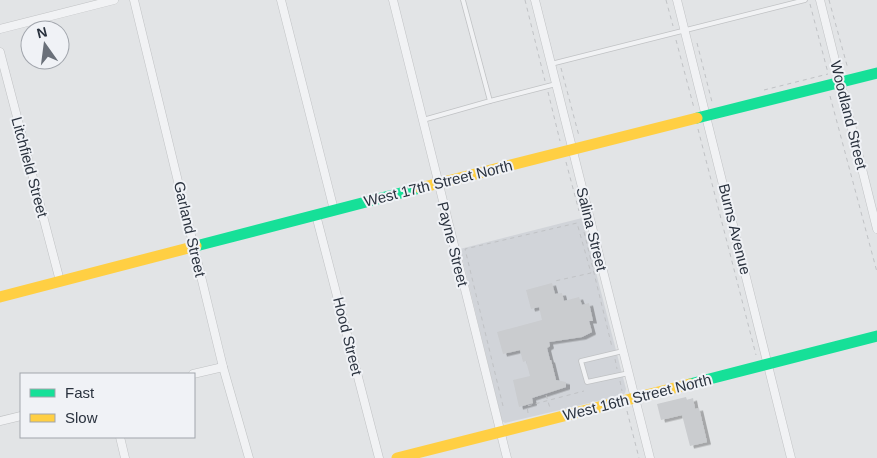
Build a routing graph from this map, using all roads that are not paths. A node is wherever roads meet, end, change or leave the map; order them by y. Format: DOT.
graph roads {
  1 [pos="114,0"];
  2 [pos="134,0"];
  3 [pos="281,0"];
  4 [pos="393,0"];
  5 [pos="463,0"];
  6 [pos="535,0"];
  7 [pos="677,0"];
  8 [pos="805,0"];
  9 [pos="820,0"];
  10 [pos="0,29"];
  11 [pos="684,30"];
  12 [pos="0,52"];
  13 [pos="551,64"];
  14 [pos="877,73"];
  15 [pos="841,82"];
  16 [pos="556,84"];
  17 [pos="490,101"];
  18 [pos="701,117"];
  19 [pos="422,120"];
  20 [pos="568,150"];
  21 [pos="438,183"];
  22 [pos="334,210"];
  23 [pos="316,215"];
  24 [pos="877,229"];
  25 [pos="194,247"];
  26 [pos="60,282"];
  27 [pos="0,297"];
  28 [pos="877,336"];
  29 [pos="623,351"];
  30 [pos="764,364"];
  31 [pos="223,367"];
  32 [pos="628,373"];
  33 [pos="195,374"];
  34 [pos="635,397"];
  35 [pos="20,416"];
  36 [pos="0,421"];
  37 [pos="500,431"];
  38 [pos="120,438"];
  39 [pos="125,458"];
  40 [pos="249,458"];
  41 [pos="378,458"];
  42 [pos="397,458"];
  43 [pos="507,458"];
  44 [pos="650,458"];
  45 [pos="791,458"];
  1 -- 10 [label="street"];
  2 -- 25 [label="street, Garland Street"];
  3 -- 22 [label="street"];
  4 -- 19 [label="street, Payne Street"];
  5 -- 17 [label="lane"];
  6 -- 13 [label="street, Salina Street"];
  7 -- 11 [label="street, Burns Avenue"];
  8 -- 11 [label="lane"];
  9 -- 15 [label="street, Woodland Street"];
  11 -- 13 [label="lane"];
  11 -- 18 [label="street, Burns Avenue"];
  12 -- 26 [label="street, Litchfield Street"];
  13 -- 16 [label="street, Salina Street"];
  14 -- 15 [label="street, West 17th Street North"];
  15 -- 18 [label="street, West 17th Street North"];
  15 -- 24 [label="street, Woodland Street"];
  16 -- 17 [label="lane"];
  16 -- 20 [label="street, Salina Street"];
  17 -- 19 [label="lane"];
  18 -- 20 [label="street, West 17th Street North"];
  18 -- 30 [label="street, Burns Avenue"];
  19 -- 21 [label="street, Payne Street"];
  20 -- 21 [label="street, West 17th Street North"];
  20 -- 29 [label="street, Salina Street"];
  21 -- 22 [label="street, West 17th Street North"];
  21 -- 37 [label="street, Payne Street"];
  22 -- 23 [label="street, West 17th Street North"];
  23 -- 25 [label="street, West 17th Street North"];
  23 -- 41 [label="street, Hood Street"];
  25 -- 26 [label="street, West 17th Street North"];
  25 -- 31 [label="street, Garland Street"];
  26 -- 27 [label="street, West 17th Street North"];
  28 -- 30 [label="street, West 16th Street North"];
  29 -- 32 [label="street, Salina Street"];
  29 -- 32 [label="lane"];
  30 -- 34 [label="street, West 16th Street North"];
  30 -- 45 [label="street, Burns Avenue"];
  31 -- 33 [label="street"];
  31 -- 40 [label="street, Garland Street"];
  32 -- 34 [label="street, Salina Street"];
  34 -- 37 [label="street, West 16th Street North"];
  34 -- 44 [label="street, Salina Street"];
  35 -- 36 [label="street"];
  37 -- 42 [label="street, West 16th Street North"];
  37 -- 43 [label="street, Payne Street"];
  38 -- 39 [label="street"];
}
